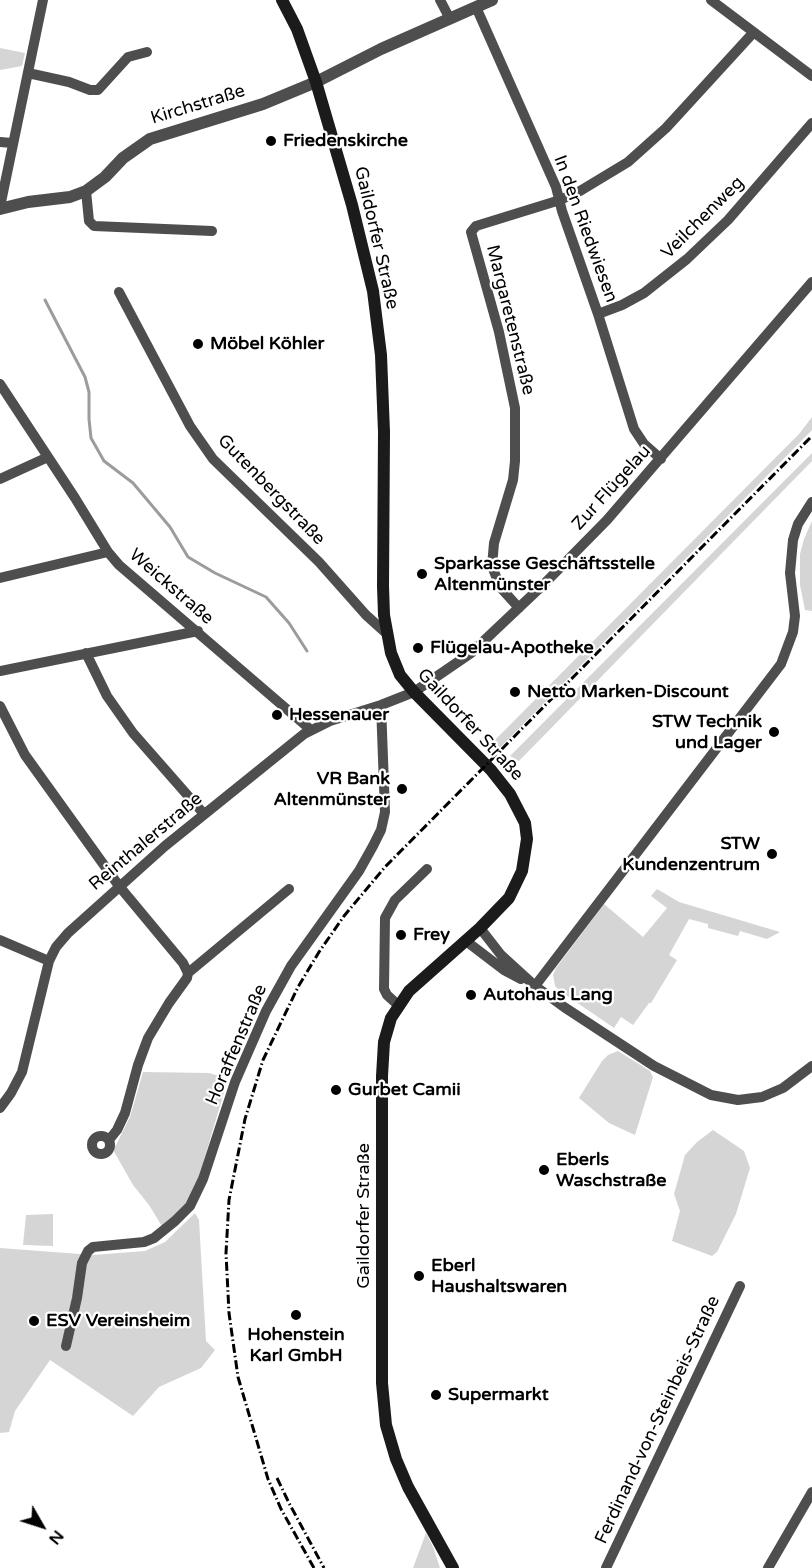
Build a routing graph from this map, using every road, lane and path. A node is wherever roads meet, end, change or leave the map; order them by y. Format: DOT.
graph roads {
  1 [pos="43,0"];
  2 [pos="282,0"];
  3 [pos="440,0"];
  4 [pos="492,0"];
  5 [pos="711,0"];
  6 [pos="476,7"];
  7 [pos="450,18"];
  8 [pos="753,33"];
  9 [pos="147,52"];
  10 [pos="28,73"];
  11 [pos="812,76"];
  12 [pos="316,82"];
  13 [pos="812,123"];
  14 [pos="0,142"];
  15 [pos="12,143"];
  16 [pos="86,191"];
  17 [pos="560,200"];
  18 [pos="0,208"];
  19 [pos="212,231"];
  20 [pos="812,282"];
  21 [pos="119,292"];
  22 [pos="598,314"];
  23 [pos="0,384"];
  24 [pos="48,457"];
  25 [pos="661,459"];
  26 [pos="0,479"];
  27 [pos="812,502"];
  28 [pos="108,552"];
  29 [pos="0,578"];
  30 [pos="519,608"];
  31 [pos="198,631"];
  32 [pos="386,633"];
  33 [pos="86,653"];
  34 [pos="0,671"];
  35 [pos="414,692"];
  36 [pos="381,705"];
  37 [pos="0,706"];
  38 [pos="311,730"];
  39 [pos="204,814"];
  40 [pos="427,868"];
  41 [pos="119,886"];
  42 [pos="289,889"];
  43 [pos="480,928"];
  44 [pos="0,940"];
  45 [pos="466,941"];
  46 [pos="50,961"];
  47 [pos="188,973"];
  48 [pos="535,986"];
  49 [pos="398,1005"];
  50 [pos="812,1066"];
  51 [pos="0,1108"];
  52 [pos="109,1140"];
  53 [pos="740,1286"];
  54 [pos="66,1346"];
  55 [pos="812,1491"];
  56 [pos="415,1501"];
  57 [pos="453,1568"];
  58 [pos="461,1568"];
  59 [pos="606,1568"];
  60 [pos="768,1568"];
  1 -- 10 [label="street"];
  2 -- 12 [label="main road, Gaildorfer Straße"];
  3 -- 7 [label="street"];
  4 -- 6 [label="street, Kirchstraße"];
  5 -- 8 [label="street"];
  6 -- 7 [label="street, Kirchstraße"];
  6 -- 17 [label="street, In den Riedwiesen"];
  7 -- 12 [label="street, Kirchstraße"];
  8 -- 11 [label="street"];
  8 -- 17 [label="street, Margaretenstraße"];
  9 -- 10 [label="street"];
  10 -- 15 [label="street"];
  12 -- 16 [label="street, Kirchstraße"];
  12 -- 32 [label="main road, Gaildorfer Straße"];
  13 -- 22 [label="street, Veilchenweg"];
  14 -- 15 [label="street"];
  15 -- 18 [label="street"];
  16 -- 18 [label="street, Kirchstraße"];
  16 -- 19 [label="street"];
  17 -- 22 [label="street, In den Riedwiesen"];
  17 -- 30 [label="street, Margaretenstraße"];
  20 -- 25 [label="street, Zur Flügelau"];
  21 -- 32 [label="street, Gutenbergstraße"];
  22 -- 25 [label="street, In den Riedwiesen"];
  23 -- 24 [label="street, Weickstraße"];
  24 -- 26 [label="street"];
  24 -- 28 [label="street, Weickstraße"];
  25 -- 30 [label="street, Zur Flügelau"];
  27 -- 48 [label="street"];
  28 -- 29 [label="street"];
  28 -- 31 [label="street, Weickstraße"];
  30 -- 35 [label="street, Zur Flügelau"];
  31 -- 33 [label="street"];
  31 -- 38 [label="street, Weickstraße"];
  32 -- 35 [label="main road, Gaildorfer Straße"];
  33 -- 34 [label="street"];
  33 -- 39 [label="street"];
  35 -- 36 [label="street, Reinthalerstraße"];
  35 -- 43 [label="main road, Gaildorfer Straße"];
  36 -- 38 [label="street, Reinthalerstraße"];
  36 -- 54 [label="street, Horaffenstraße"];
  37 -- 41 [label="street"];
  38 -- 39 [label="street, Reinthalerstraße"];
  39 -- 41 [label="street, Reinthalerstraße"];
  40 -- 49 [label="street"];
  41 -- 46 [label="street, Reinthalerstraße"];
  41 -- 47 [label="street"];
  42 -- 47 [label="street"];
  43 -- 45 [label="main road, Gaildorfer Straße"];
  43 -- 48 [label="street"];
  44 -- 46 [label="street"];
  45 -- 48 [label="street"];
  45 -- 49 [label="main road, Gaildorfer Straße"];
  46 -- 51 [label="street, Reinthalerstraße"];
  47 -- 52 [label="street"];
  48 -- 50 [label="street"];
  49 -- 56 [label="main road, Gaildorfer Straße"];
  53 -- 59 [label="street, Ferdinand-von-Steinbeis-Straße"];
  55 -- 60 [label="street"];
  56 -- 57 [label="main road, Gaildorfer Straße"];
  56 -- 58 [label="main road, Gaildorfer Straße"];
}
